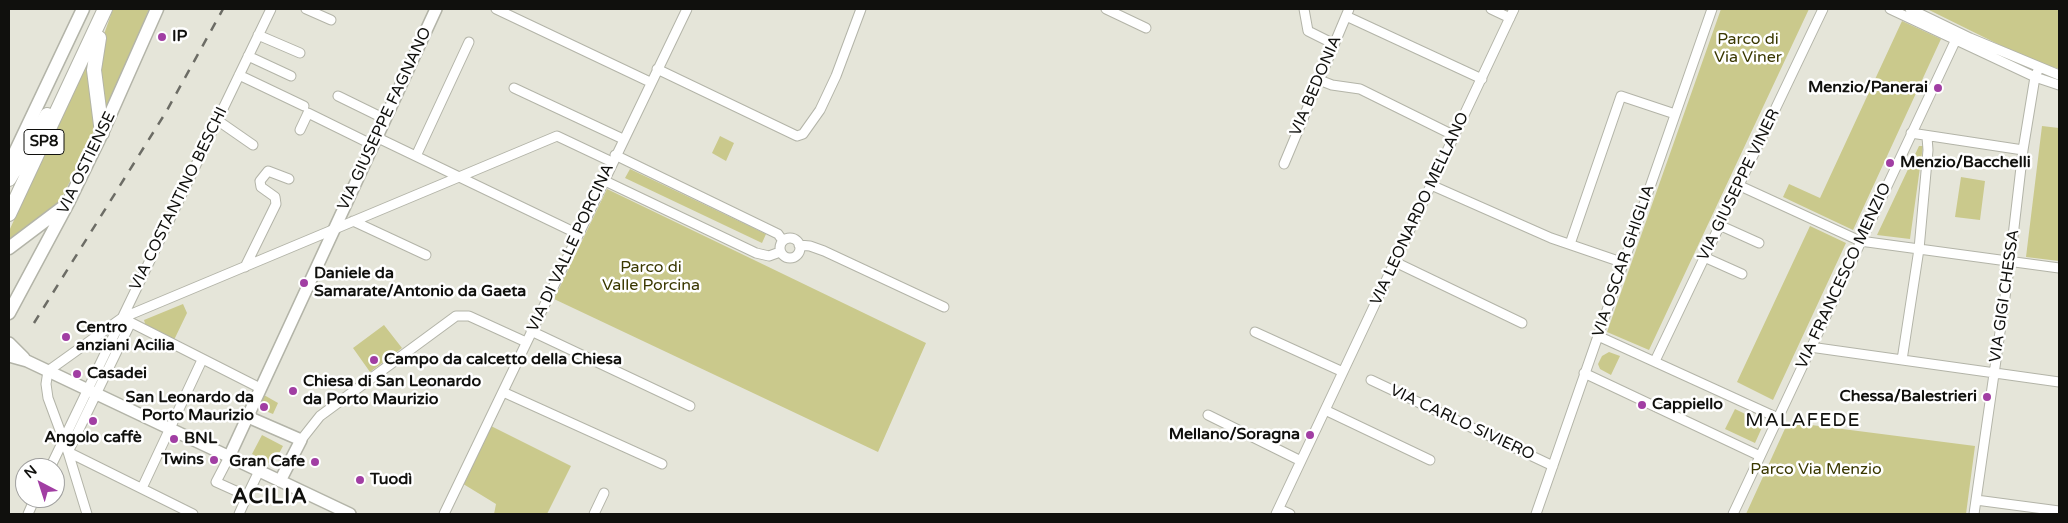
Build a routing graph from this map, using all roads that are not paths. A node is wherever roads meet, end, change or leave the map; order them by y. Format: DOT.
graph roads {
  1 [pos="82,9"];
  2 [pos="106,9"];
  3 [pos="157,9"];
  4 [pos="271,9"];
  5 [pos="306,9"];
  6 [pos="436,9"];
  7 [pos="496,9"];
  8 [pos="862,9"];
  9 [pos="1106,9"];
  10 [pos="1304,9"];
  11 [pos="1491,9"];
  12 [pos="1514,9"];
  13 [pos="1712,9"];
  14 [pos="1823,9"];
  15 [pos="1890,9"];
  16 [pos="1910,9"];
  17 [pos="684,10"];
  18 [pos="1348,12"];
  19 [pos="1510,18"];
  20 [pos="331,20"];
  21 [pos="1146,28"];
  22 [pos="258,35"];
  23 [pos="1957,36"];
  24 [pos="470,42"];
  25 [pos="1334,44"];
  26 [pos="300,53"];
  27 [pos="248,56"];
  28 [pos="78,68"];
  29 [pos="2040,68"];
  30 [pos="657,69"];
  31 [pos="239,75"];
  32 [pos="2059,75"];
  33 [pos="292,76"];
  34 [pos="2035,78"];
  35 [pos="1482,79"];
  36 [pos="1319,80"];
  37 [pos="650,82"];
  38 [pos="2059,84"];
  39 [pos="514,88"];
  40 [pos="338,96"];
  41 [pos="304,106"];
  42 [pos="1675,114"];
  43 [pos="385,119"];
  44 [pos="217,120"];
  45 [pos="300,130"];
  46 [pos="102,133"];
  47 [pos="1911,133"];
  48 [pos="1455,136"];
  49 [pos="1927,137"];
  50 [pos="623,139"];
  51 [pos="374,141"];
  52 [pos="253,145"];
  53 [pos="2024,150"];
  54 [pos="416,156"];
  55 [pos="614,158"];
  56 [pos="1284,164"];
  57 [pos="9,165"];
  58 [pos="458,176"];
  59 [pos="9,179"];
  60 [pos="289,179"];
  61 [pos="603,180"];
  62 [pos="1431,185"];
  63 [pos="1738,185"];
  64 [pos="68,203"];
  65 [pos="9,214"];
  66 [pos="353,221"];
  67 [pos="1719,225"];
  68 [pos="333,229"];
  69 [pos="578,234"];
  70 [pos="783,241"];
  71 [pos="1860,241"];
  72 [pos="1759,243"];
  73 [pos="1570,244"];
  74 [pos="799,245"];
  75 [pos="9,248"];
  76 [pos="1919,249"];
  77 [pos="780,252"];
  78 [pos="426,255"];
  79 [pos="1704,257"];
  80 [pos="1396,262"];
  81 [pos="2010,262"];
  82 [pos="1624,263"];
  83 [pos="245,267"];
  84 [pos="2059,268"];
  85 [pos="1742,274"];
  86 [pos="944,307"];
  87 [pos="10,313"];
  88 [pos="122,318"];
  89 [pos="1522,323"];
  90 [pos="130,324"];
  91 [pos="531,331"];
  92 [pos="1255,332"];
  93 [pos="1598,336"];
  94 [pos="526,342"];
  95 [pos="9,343"];
  96 [pos="1810,347"];
  97 [pos="9,356"];
  98 [pos="202,360"];
  99 [pos="1902,360"];
  100 [pos="27,361"];
  101 [pos="1655,361"];
  102 [pos="48,371"];
  103 [pos="1343,372"];
  104 [pos="1584,373"];
  105 [pos="1994,373"];
  106 [pos="1371,380"];
  107 [pos="2059,382"];
  108 [pos="260,388"];
  109 [pos="92,392"];
  110 [pos="503,392"];
  111 [pos="690,406"];
  112 [pos="1325,410"];
  113 [pos="1208,415"];
  114 [pos="248,417"];
  115 [pos="1778,418"];
  116 [pos="170,429"];
  117 [pos="301,440"];
  118 [pos="62,441"];
  119 [pos="68,452"];
  120 [pos="1760,456"];
  121 [pos="229,457"];
  122 [pos="54,458"];
  123 [pos="1430,460"];
  124 [pos="1301,461"];
  125 [pos="662,464"];
  126 [pos="1553,466"];
  127 [pos="259,471"];
  128 [pos="280,481"];
  129 [pos="142,488"];
  130 [pos="604,493"];
  131 [pos="247,496"];
  132 [pos="1976,500"];
  133 [pos="1277,512"];
  134 [pos="2059,512"];
  135 [pos="86,514"];
  136 [pos="193,514"];
  137 [pos="239,514"];
  138 [pos="350,514"];
  139 [pos="444,514"];
  140 [pos="594,514"];
  141 [pos="1290,514"];
  142 [pos="1536,514"];
  143 [pos="1733,514"];
  144 [pos="1974,514"];
  1 -- 57 [label="main road"];
  2 -- 28 [label="main road, SP8"];
  2 -- 46 [label="main road"];
  3 -- 46 [label="main road, VIA OSTIENSE"];
  4 -- 22 [label="street, VIA COSTANTINO BESCHI"];
  5 -- 20 [label="street"];
  6 -- 43 [label="street, VIA GIUSEPPE FAGNANO"];
  7 -- 37 [label="street"];
  8 -- 30 [label="street"];
  9 -- 21 [label="street"];
  10 -- 25 [label="street"];
  11 -- 19 [label="street"];
  12 -- 19 [label="street, VIA LEONARDO MELLANO"];
  13 -- 42 [label="street, VIA OSCAR GHIGLIA"];
  14 -- 63 [label="street, VIA GIUSEPPE VINER"];
  15 -- 23 [label="street"];
  16 -- 23 [label="street"];
  17 -- 30 [label="street, VIA DI VALLE PORCINA"];
  18 -- 25 [label="street, VIA BEDONIA"];
  18 -- 35 [label="street"];
  19 -- 35 [label="street, VIA LEONARDO MELLANO"];
  22 -- 26 [label="street"];
  22 -- 27 [label="street, VIA COSTANTINO BESCHI"];
  23 -- 29 [label="street"];
  23 -- 34 [label="street"];
  23 -- 47 [label="street, VIA FRANCESCO MENZIO"];
  24 -- 54 [label="street"];
  25 -- 36 [label="street, VIA BEDONIA"];
  27 -- 31 [label="street, VIA COSTANTINO BESCHI"];
  27 -- 33 [label="street"];
  28 -- 59 [label="main road"];
  28 -- 65 [label="main road, SP8"];
  29 -- 32 [label="street"];
  29 -- 34 [label="street, VIA GIGI CHESSA"];
  30 -- 37 [label="street, VIA DI VALLE PORCINA"];
  31 -- 41 [label="street"];
  31 -- 44 [label="street, VIA COSTANTINO BESCHI"];
  34 -- 38 [label="street"];
  34 -- 53 [label="street, VIA GIGI CHESSA"];
  35 -- 48 [label="street, VIA LEONARDO MELLANO"];
  36 -- 48 [label="street"];
  36 -- 56 [label="street, VIA BEDONIA"];
  37 -- 50 [label="street, VIA DI VALLE PORCINA"];
  39 -- 50 [label="street"];
  40 -- 43 [label="street"];
  42 -- 73 [label="street"];
  42 -- 82 [label="street, VIA OSCAR GHIGLIA"];
  43 -- 51 [label="street, VIA GIUSEPPE FAGNANO"];
  44 -- 52 [label="street"];
  44 -- 88 [label="street, VIA COSTANTINO BESCHI"];
  45 -- 51 [label="street"];
  46 -- 64 [label="main road, VIA OSTIENSE"];
  47 -- 49 [label="street"];
  47 -- 71 [label="street, VIA FRANCESCO MENZIO"];
  48 -- 62 [label="street, VIA LEONARDO MELLANO"];
  49 -- 53 [label="street"];
  49 -- 76 [label="street"];
  50 -- 55 [label="street, VIA DI VALLE PORCINA"];
  51 -- 54 [label="street"];
  51 -- 68 [label="street, VIA GIUSEPPE FAGNANO"];
  53 -- 81 [label="street, VIA GIGI CHESSA"];
  54 -- 58 [label="street"];
  55 -- 58 [label="street"];
  55 -- 61 [label="street, VIA DI VALLE PORCINA"];
  55 -- 70 [label="street"];
  58 -- 66 [label="street"];
  58 -- 69 [label="street"];
  60 -- 83 [label="street"];
  61 -- 69 [label="street, VIA DI VALLE PORCINA"];
  61 -- 77 [label="street"];
  62 -- 73 [label="street"];
  62 -- 80 [label="street, VIA LEONARDO MELLANO"];
  63 -- 67 [label="street, VIA GIUSEPPE VINER"];
  63 -- 71 [label="street"];
  64 -- 75 [label="main road"];
  64 -- 87 [label="main road, VIA OSTIENSE"];
  66 -- 68 [label="street"];
  66 -- 78 [label="street"];
  67 -- 72 [label="street"];
  67 -- 79 [label="street, VIA GIUSEPPE VINER"];
  68 -- 83 [label="street"];
  68 -- 108 [label="street, VIA GIUSEPPE FAGNANO"];
  69 -- 91 [label="street, VIA DI VALLE PORCINA"];
  70 -- 74 [label="street"];
  70 -- 77 [label="street"];
  71 -- 76 [label="street"];
  71 -- 96 [label="street, VIA FRANCESCO MENZIO"];
  73 -- 82 [label="street"];
  74 -- 77 [label="street"];
  74 -- 86 [label="street"];
  76 -- 81 [label="street"];
  76 -- 99 [label="street"];
  79 -- 85 [label="street"];
  79 -- 101 [label="street, VIA GIUSEPPE VINER"];
  80 -- 89 [label="street"];
  80 -- 103 [label="street, VIA LEONARDO MELLANO"];
  81 -- 84 [label="street"];
  81 -- 105 [label="street, VIA GIGI CHESSA"];
  82 -- 93 [label="street, VIA OSCAR GHIGLIA"];
  83 -- 88 [label="street"];
  88 -- 90 [label="street"];
  88 -- 102 [label="street"];
  88 -- 109 [label="street, VIA COSTANTINO BESCHI"];
  90 -- 98 [label="street"];
  90 -- 109 [label="street"];
  91 -- 94 [label="street, VIA DI VALLE PORCINA"];
  91 -- 111 [label="street"];
  92 -- 103 [label="street"];
  93 -- 101 [label="street"];
  93 -- 104 [label="street, VIA OSCAR GHIGLIA"];
  94 -- 110 [label="street, VIA DI VALLE PORCINA"];
  94 -- 117 [label="street"];
  95 -- 100 [label="street"];
  96 -- 99 [label="street"];
  96 -- 115 [label="street, VIA FRANCESCO MENZIO"];
  97 -- 100 [label="street"];
  98 -- 108 [label="street"];
  98 -- 116 [label="street"];
  99 -- 105 [label="street"];
  100 -- 102 [label="street"];
  101 -- 115 [label="street"];
  102 -- 109 [label="street"];
  102 -- 118 [label="street"];
  103 -- 112 [label="street, VIA LEONARDO MELLANO"];
  104 -- 120 [label="street"];
  104 -- 126 [label="street, VIA OSCAR GHIGLIA"];
  105 -- 107 [label="street"];
  105 -- 132 [label="street, VIA GIGI CHESSA"];
  106 -- 126 [label="street, VIA CARLO SIVIERO"];
  108 -- 114 [label="street, VIA GIUSEPPE FAGNANO"];
  109 -- 116 [label="street"];
  109 -- 118 [label="street"];
  109 -- 119 [label="street"];
  110 -- 125 [label="street"];
  110 -- 139 [label="street, VIA DI VALLE PORCINA"];
  112 -- 123 [label="street"];
  112 -- 124 [label="street, VIA LEONARDO MELLANO"];
  113 -- 124 [label="street"];
  114 -- 117 [label="street"];
  114 -- 121 [label="street, VIA GIUSEPPE FAGNANO"];
  115 -- 120 [label="street, VIA FRANCESCO MENZIO"];
  116 -- 121 [label="street"];
  116 -- 129 [label="street"];
  117 -- 128 [label="street"];
  118 -- 119 [label="street"];
  118 -- 122 [label="street"];
  119 -- 129 [label="street"];
  119 -- 135 [label="street"];
  120 -- 143 [label="street, VIA FRANCESCO MENZIO"];
  121 -- 127 [label="street"];
  121 -- 131 [label="street"];
  124 -- 133 [label="street, VIA LEONARDO MELLANO"];
  126 -- 142 [label="street, VIA OSCAR GHIGLIA"];
  127 -- 128 [label="street"];
  127 -- 131 [label="street"];
  128 -- 138 [label="street"];
  129 -- 136 [label="street"];
  130 -- 140 [label="street"];
  131 -- 137 [label="street"];
  132 -- 134 [label="street"];
  132 -- 144 [label="street, VIA GIGI CHESSA"];
  133 -- 141 [label="street"];
}
